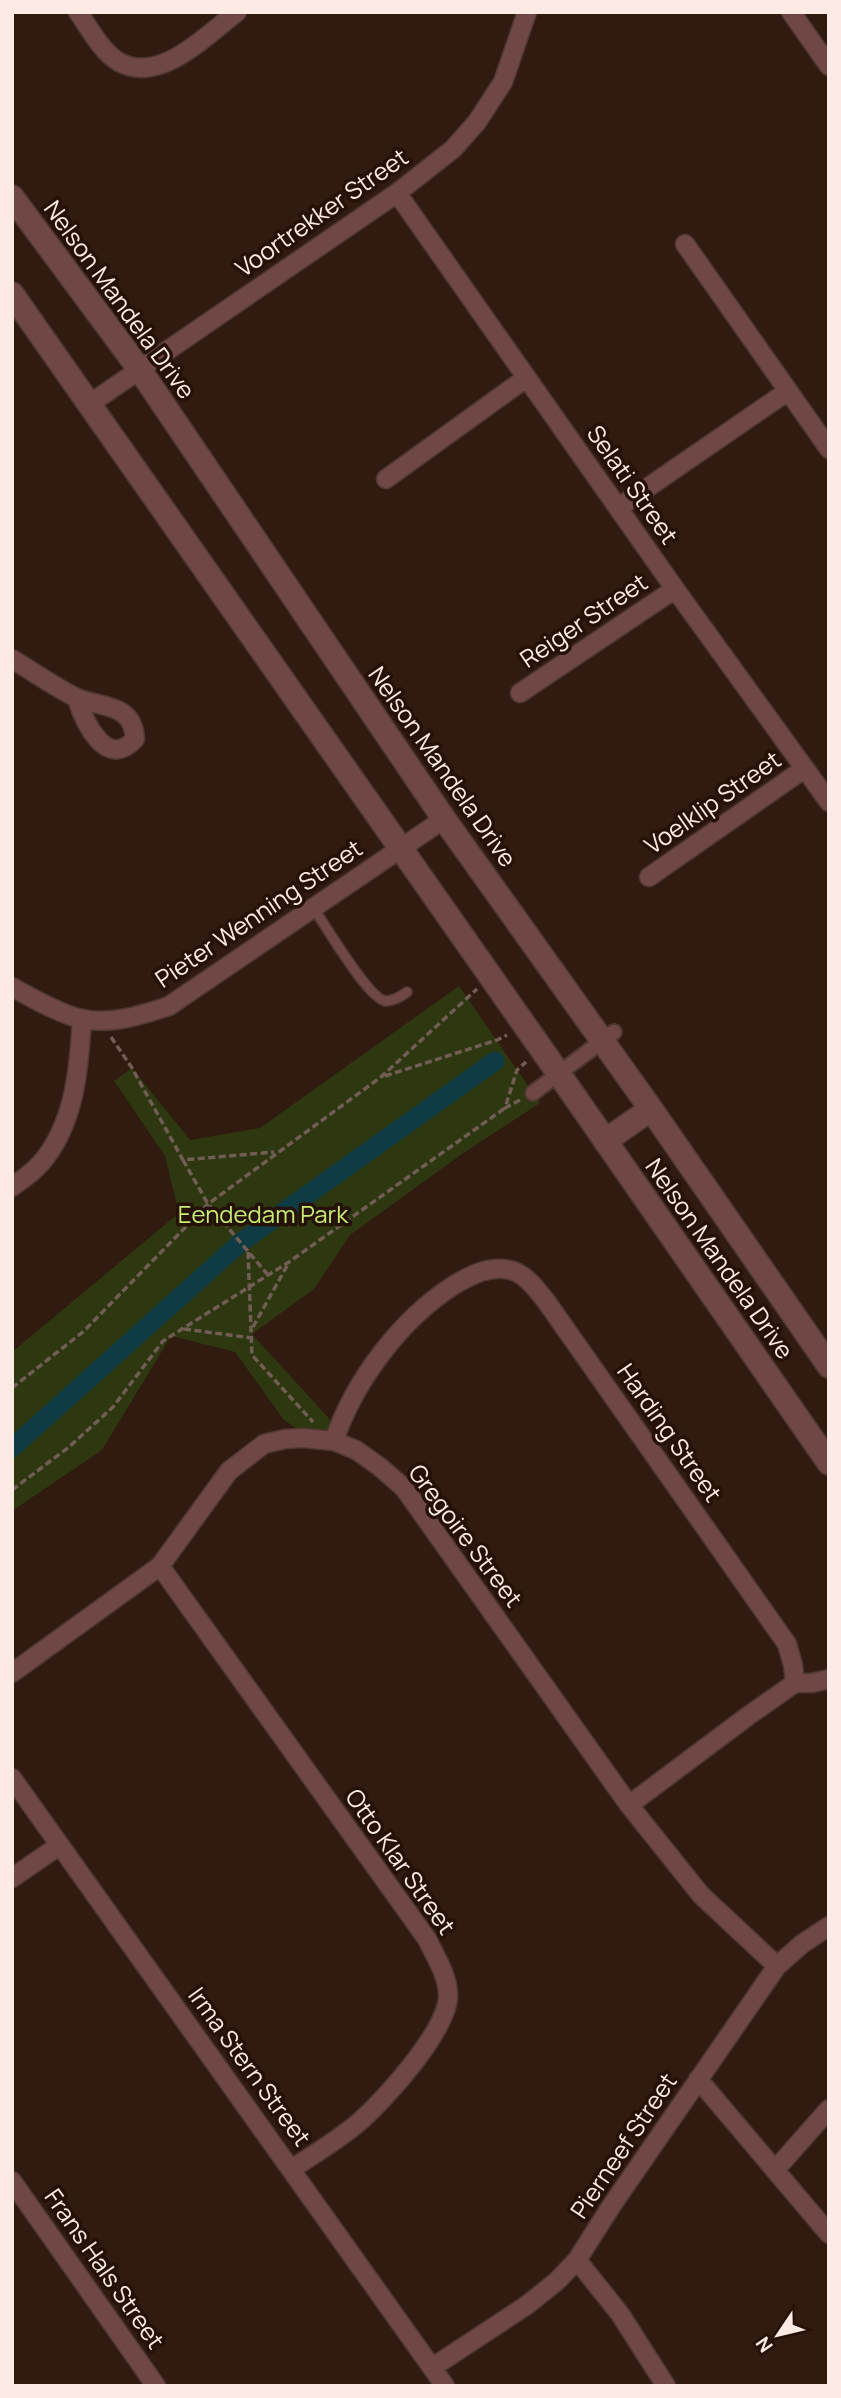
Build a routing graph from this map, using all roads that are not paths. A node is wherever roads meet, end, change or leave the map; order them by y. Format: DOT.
graph roads {
  1 [pos="78,12"];
  2 [pos="236,12"];
  3 [pos="527,12"];
  4 [pos="791,12"];
  5 [pos="829,66"];
  6 [pos="397,193"];
  7 [pos="12,197"];
  8 [pos="685,244"];
  9 [pos="12,294"];
  10 [pos="140,370"];
  11 [pos="526,377"];
  12 [pos="788,391"];
  13 [pos="88,405"];
  14 [pos="829,449"];
  15 [pos="386,479"];
  16 [pos="618,508"];
  17 [pos="675,589"];
  18 [pos="12,659"];
  19 [pos="520,693"];
  20 [pos="77,699"];
  21 [pos="804,769"];
  22 [pos="829,802"];
  23 [pos="444,819"];
  24 [pos="401,848"];
  25 [pos="649,877"];
  26 [pos="314,909"];
  27 [pos="12,987"];
  28 [pos="407,992"];
  29 [pos="91,1020"];
  30 [pos="609,1037"];
  31 [pos="559,1074"];
  32 [pos="533,1093"];
  33 [pos="651,1109"];
  34 [pos="605,1140"];
  35 [pos="12,1187"];
  36 [pos="829,1366"];
  37 [pos="334,1441"];
  38 [pos="829,1463"];
  39 [pos="160,1566"];
  40 [pos="12,1673"];
  41 [pos="829,1679"];
  42 [pos="795,1683"];
  43 [pos="12,1778"];
  44 [pos="629,1805"];
  45 [pos="60,1845"];
  46 [pos="12,1878"];
  47 [pos="829,1926"];
  48 [pos="777,1966"];
  49 [pos="698,2079"];
  50 [pos="829,2109"];
  51 [pos="292,2169"];
  52 [pos="776,2169"];
  53 [pos="12,2181"];
  54 [pos="829,2234"];
  55 [pos="577,2260"];
  56 [pos="433,2367"];
  57 [pos="156,2386"];
  58 [pos="445,2386"];
  59 [pos="666,2386"];
  1 -- 2 [label="street"];
  3 -- 6 [label="street, Voortrekker Street"];
  4 -- 5 [label="street"];
  6 -- 10 [label="street, Voortrekker Street"];
  6 -- 11 [label="street, Selati Street"];
  7 -- 10 [label="street, Nelson Mandela Drive"];
  8 -- 12 [label="street"];
  9 -- 13 [label="street, Nelson Mandela Drive"];
  10 -- 13 [label="street, Voortrekker Street"];
  10 -- 23 [label="street, Nelson Mandela Drive"];
  11 -- 15 [label="street"];
  11 -- 16 [label="street, Selati Street"];
  12 -- 14 [label="street"];
  12 -- 16 [label="street"];
  13 -- 24 [label="street, Nelson Mandela Drive"];
  16 -- 17 [label="street, Selati Street"];
  17 -- 19 [label="street, Reiger Street"];
  17 -- 21 [label="street, Selati Street"];
  18 -- 20 [label="street"];
  21 -- 22 [label="street, Selati Street"];
  21 -- 25 [label="street, Voelklip Street"];
  23 -- 24 [label="street, Pieter Wenning Street"];
  23 -- 30 [label="street, Nelson Mandela Drive"];
  24 -- 26 [label="street, Pieter Wenning Street"];
  24 -- 31 [label="street, Nelson Mandela Drive"];
  26 -- 28 [label="lane"];
  26 -- 29 [label="street, Pieter Wenning Street"];
  27 -- 29 [label="street, Pieter Wenning Street"];
  29 -- 35 [label="street"];
  30 -- 31 [label="street"];
  30 -- 33 [label="street, Nelson Mandela Drive"];
  31 -- 32 [label="street"];
  31 -- 34 [label="street, Nelson Mandela Drive"];
  33 -- 34 [label="street"];
  33 -- 36 [label="street, Nelson Mandela Drive"];
  34 -- 38 [label="street, Nelson Mandela Drive"];
  37 -- 39 [label="street, Gregoire Street"];
  37 -- 42 [label="street, Harding Street"];
  37 -- 44 [label="street, Gregoire Street"];
  39 -- 40 [label="street, Gregoire Street"];
  39 -- 51 [label="street, Otto Klar Street"];
  41 -- 42 [label="street"];
  42 -- 44 [label="street"];
  43 -- 45 [label="street, Irma Stern Street"];
  44 -- 48 [label="street, Gregoire Street"];
  45 -- 46 [label="street"];
  45 -- 51 [label="street, Irma Stern Street"];
  47 -- 48 [label="street, Pierneef Street"];
  48 -- 49 [label="street, Pierneef Street"];
  49 -- 52 [label="street"];
  49 -- 55 [label="street, Pierneef Street"];
  50 -- 52 [label="street"];
  51 -- 56 [label="street, Irma Stern Street"];
  52 -- 54 [label="street"];
  53 -- 57 [label="street, Frans Hals Street"];
  55 -- 56 [label="street, Pierneef Street"];
  55 -- 59 [label="street"];
  56 -- 58 [label="street, Irma Stern Street"];
}
